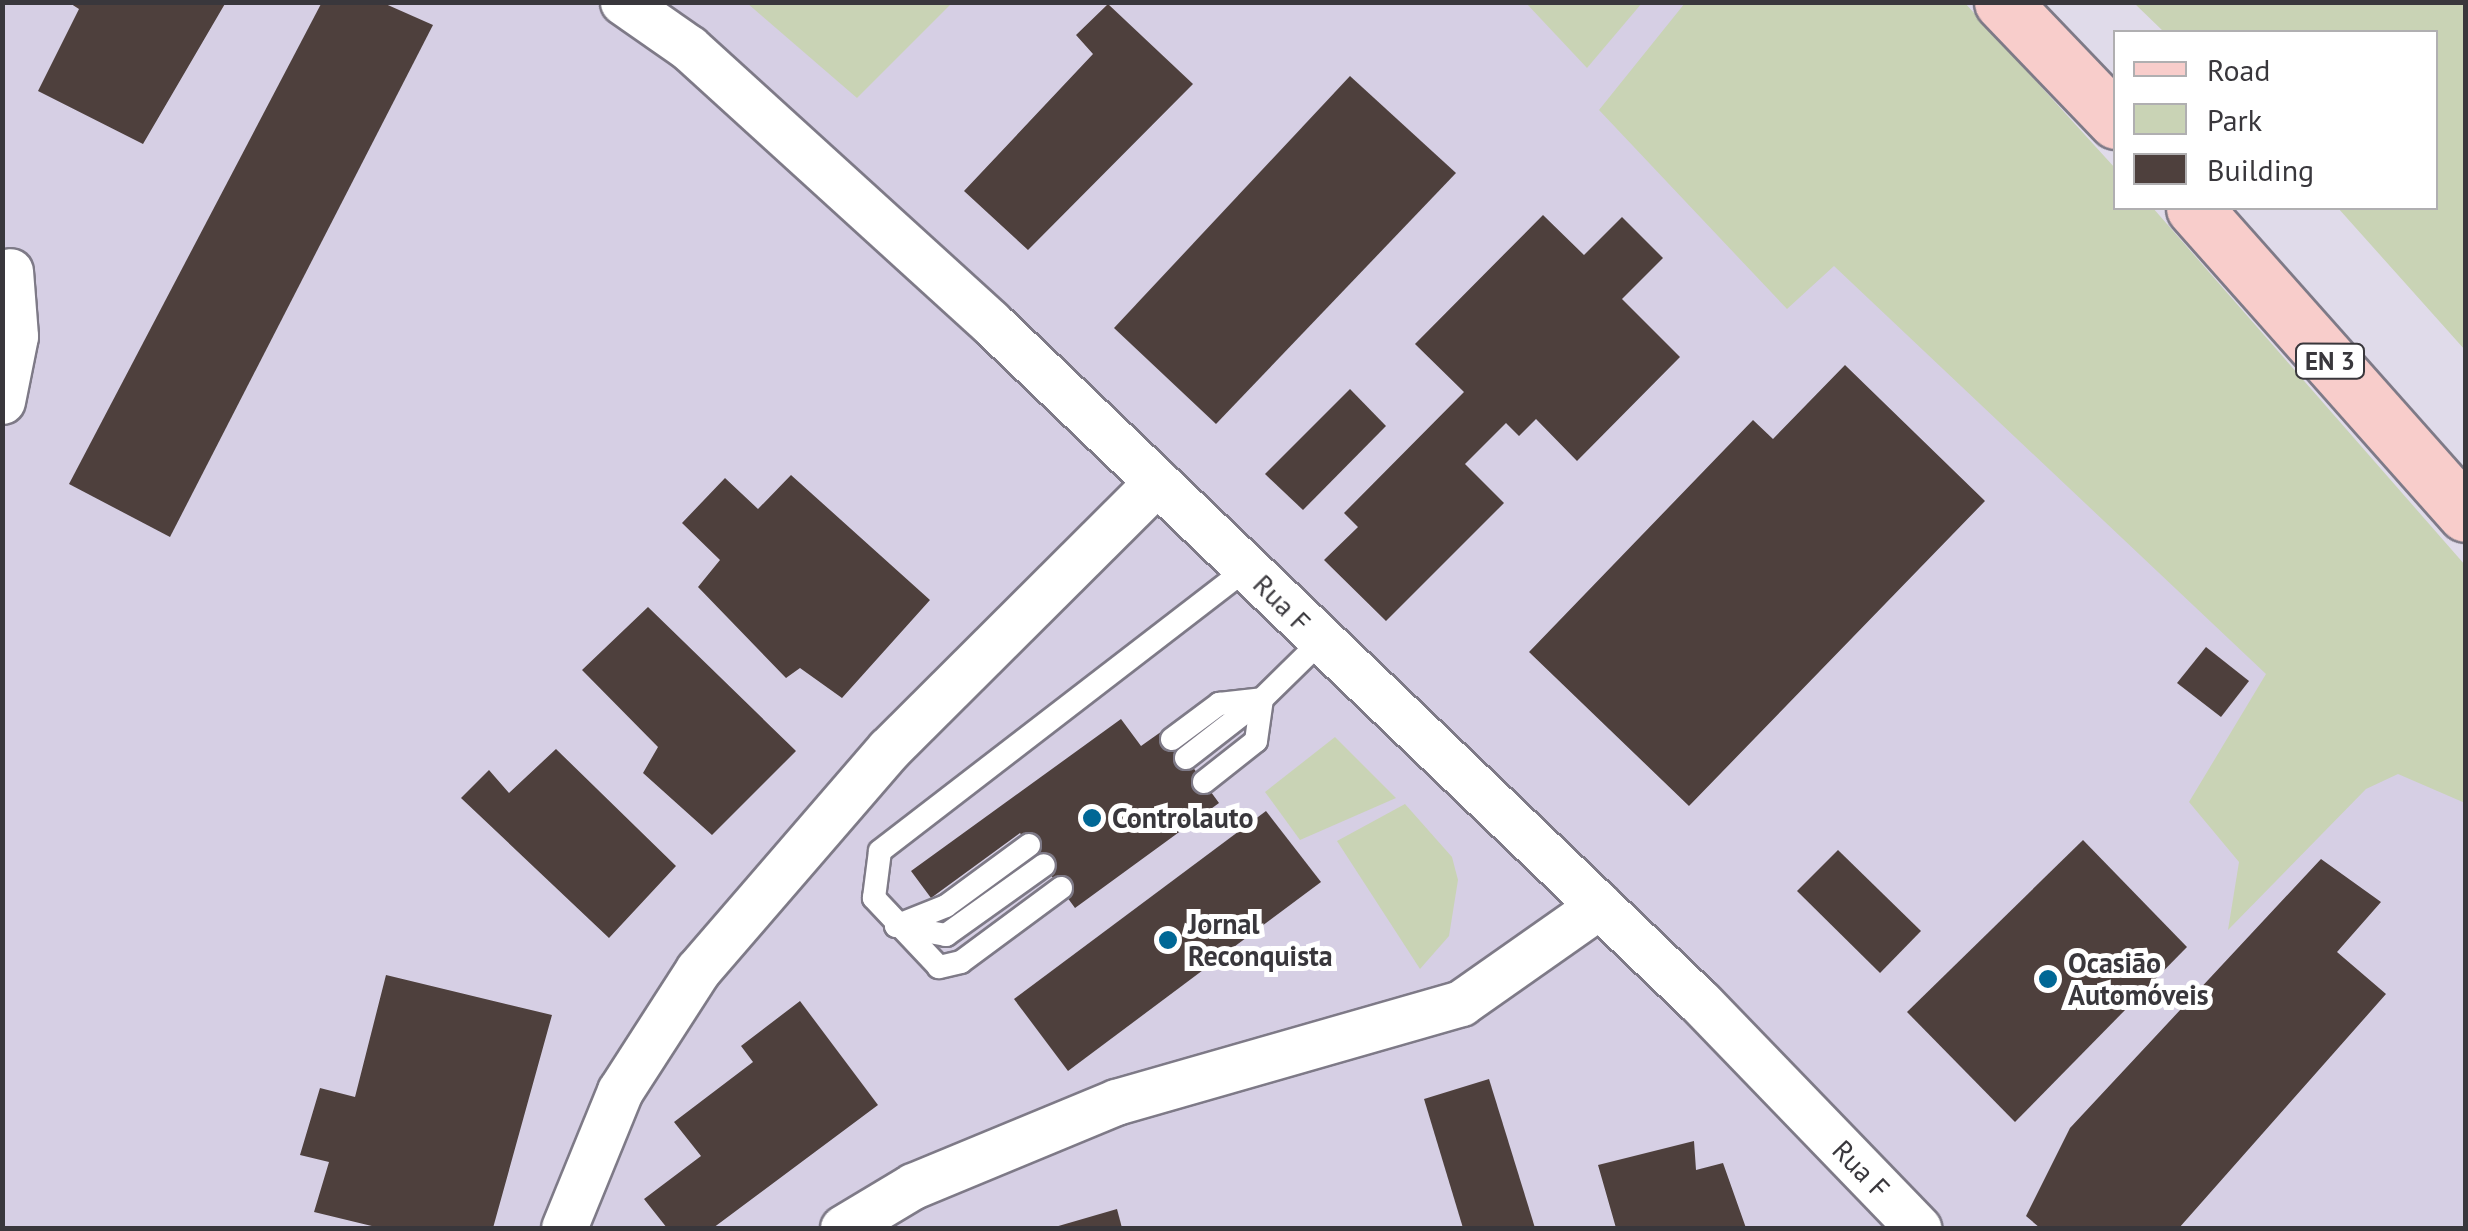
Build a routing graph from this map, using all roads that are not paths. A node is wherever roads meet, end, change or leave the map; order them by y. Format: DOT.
graph roads {
  1 [pos="623,2"];
  2 [pos="2002,2"];
  3 [pos="2113,118"];
  4 [pos="2196,210"];
  5 [pos="2205,210"];
  6 [pos="10,271"];
  7 [pos="2,401"];
  8 [pos="2466,462"];
  9 [pos="1157,482"];
  10 [pos="2466,514"];
  11 [pos="1247,568"];
  12 [pos="1320,641"];
  13 [pos="1262,699"];
  14 [pos="1179,748"];
  15 [pos="1204,782"];
  16 [pos="1029,845"];
  17 [pos="1044,865"];
  18 [pos="1061,888"];
  19 [pos="1599,906"];
  20 [pos="896,926"];
  21 [pos="564,1228"];
  22 [pos="843,1228"];
  23 [pos="1918,1228"];
  1 -- 9 [label="street, Rua F"];
  2 -- 3 [label="main road"];
  4 -- 10 [label="main road, EN 3"];
  5 -- 8 [label="main road, EN 3"];
  6 -- 7 [label="street"];
  9 -- 11 [label="street, Rua F"];
  9 -- 21 [label="street"];
  11 -- 12 [label="street, Rua F"];
  11 -- 20 [label="lane"];
  12 -- 13 [label="lane"];
  12 -- 19 [label="street, Rua F"];
  13 -- 14 [label="lane"];
  13 -- 15 [label="lane"];
  16 -- 20 [label="lane"];
  17 -- 20 [label="lane"];
  18 -- 20 [label="lane"];
  19 -- 22 [label="street"];
  19 -- 23 [label="street, Rua F"];
}
